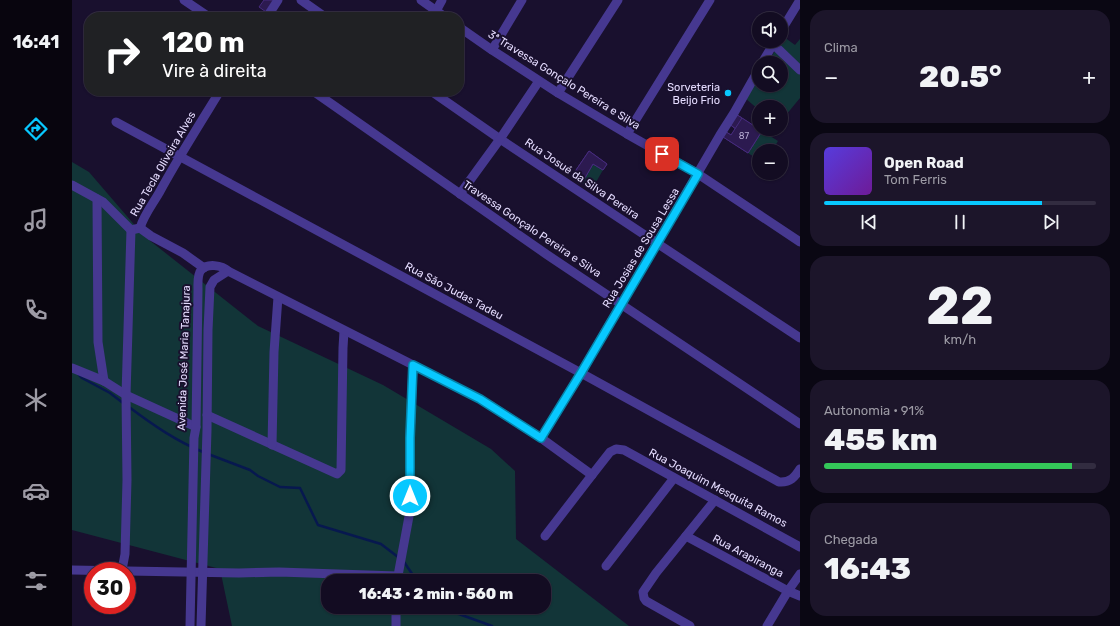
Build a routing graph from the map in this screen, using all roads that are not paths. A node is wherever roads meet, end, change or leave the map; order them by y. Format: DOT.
graph roads {
  1 [pos="184,0"];
  2 [pos="278,0"];
  3 [pos="301,0"];
  4 [pos="421,0"];
  5 [pos="442,0"];
  6 [pos="522,0"];
  7 [pos="618,0"];
  8 [pos="710,0"];
  9 [pos="800,0"];
  10 [pos="436,11"];
  11 [pos="201,12"];
  12 [pos="270,12"];
  13 [pos="318,12"];
  14 [pos="788,20"];
  15 [pos="464,30"];
  16 [pos="780,48"];
  17 [pos="492,50"];
  18 [pos="800,70"];
  19 [pos="539,80"];
  20 [pos="752,81"];
  21 [pos="558,93"];
  22 [pos="217,96"];
  23 [pos="320,96"];
  24 [pos="438,96"];
  25 [pos="116,122"];
  26 [pos="627,134"];
  27 [pos="500,139"];
  28 [pos="179,157"];
  29 [pos="698,174"];
  30 [pos="72,185"];
  31 [pos="460,194"];
  32 [pos="97,199"];
  33 [pos="135,229"];
  34 [pos="800,242"];
  35 [pos="657,244"];
  36 [pos="204,268"];
  37 [pos="228,271"];
  38 [pos="278,297"];
  39 [pos="621,304"];
  40 [pos="197,330"];
  41 [pos="208,330"];
  42 [pos="344,331"];
  43 [pos="800,338"];
  44 [pos="413,365"];
  45 [pos="72,368"];
  46 [pos="581,373"];
  47 [pos="104,381"];
  48 [pos="126,395"];
  49 [pos="207,415"];
  50 [pos="800,424"];
  51 [pos="196,427"];
  52 [pos="541,438"];
  53 [pos="272,445"];
  54 [pos="800,469"];
  55 [pos="592,475"];
  56 [pos="674,478"];
  57 [pos="715,500"];
  58 [pos="545,536"];
  59 [pos="686,536"];
  60 [pos="800,547"];
  61 [pos="192,552"];
  62 [pos="203,552"];
  63 [pos="124,562"];
  64 [pos="606,566"];
  65 [pos="72,570"];
  66 [pos="84,570"];
  67 [pos="136,570"];
  68 [pos="191,572"];
  69 [pos="203,572"];
  70 [pos="321,574"];
  71 [pos="398,574"];
  72 [pos="800,574"];
  73 [pos="788,591"];
  74 [pos="800,596"];
  75 [pos="396,614"];
  76 [pos="190,626"];
  77 [pos="201,626"];
  78 [pos="396,626"];
  79 [pos="690,626"];
  80 [pos="767,626"];
  1 -- 11 [label="street"];
  2 -- 12 [label="street"];
  3 -- 13 [label="street"];
  4 -- 10 [label="street"];
  5 -- 10 [label="street"];
  6 -- 17 [label="street"];
  7 -- 21 [label="street"];
  8 -- 26 [label="street"];
  9 -- 14 [label="street"];
  15 -- 17 [label="street, 3ª Travessa Gonçalo Pereira e Silva"];
  16 -- 18 [label="street"];
  17 -- 19 [label="street, 3ª Travessa Gonçalo Pereira e Silva"];
  19 -- 21 [label="street, 3ª Travessa Gonçalo Pereira e Silva"];
  19 -- 27 [label="street"];
  20 -- 29 [label="street, Rua Josias de Sousa Lessa"];
  21 -- 26 [label="street, 3ª Travessa Gonçalo Pereira e Silva"];
  22 -- 28 [label="street, Rua Tecla Oliveira Alves"];
  23 -- 31 [label="street, Travessa Gonçalo Pereira e Silva"];
  24 -- 27 [label="street, Rua Josué da Silva Pereira"];
  25 -- 28 [label="street, Rua São Judas Tadeu"];
  26 -- 29 [label="street, 3ª Travessa Gonçalo Pereira e Silva"];
  27 -- 31 [label="street"];
  27 -- 35 [label="street, Rua Josué da Silva Pereira"];
  28 -- 33 [label="street, Rua Tecla Oliveira Alves"];
  28 -- 46 [label="street, Rua São Judas Tadeu"];
  29 -- 34 [label="street, 3ª Travessa Gonçalo Pereira e Silva"];
  29 -- 35 [label="street, Rua Josias de Sousa Lessa"];
  30 -- 32 [label="street"];
  31 -- 39 [label="street, Travessa Gonçalo Pereira e Silva"];
  32 -- 33 [label="street"];
  32 -- 47 [label="street"];
  33 -- 36 [label="street"];
  33 -- 48 [label="street"];
  35 -- 39 [label="street, Rua Josias de Sousa Lessa"];
  35 -- 43 [label="street, Rua Josué da Silva Pereira"];
  36 -- 37 [label="street"];
  36 -- 40 [label="street, Avenida José Maria Tanajura"];
  37 -- 38 [label="street"];
  37 -- 41 [label="street, Avenida José Maria Tanajura"];
  38 -- 42 [label="street"];
  38 -- 53 [label="street"];
  39 -- 46 [label="street, Rua Josias de Sousa Lessa"];
  39 -- 50 [label="street, Travessa Gonçalo Pereira e Silva"];
  40 -- 41 [label="street"];
  40 -- 51 [label="street, Avenida José Maria Tanajura"];
  41 -- 49 [label="street, Avenida José Maria Tanajura"];
  42 -- 44 [label="street"];
  42 -- 53 [label="street"];
  44 -- 52 [label="street"];
  44 -- 71 [label="street"];
  45 -- 47 [label="street"];
  46 -- 52 [label="street, Rua Josias de Sousa Lessa"];
  46 -- 54 [label="street, Rua São Judas Tadeu"];
  47 -- 48 [label="street"];
  48 -- 51 [label="street"];
  48 -- 63 [label="street"];
  49 -- 53 [label="street"];
  49 -- 62 [label="street, Avenida José Maria Tanajura"];
  51 -- 61 [label="street, Avenida José Maria Tanajura"];
  52 -- 55 [label="street"];
  55 -- 56 [label="street, Rua Joaquim Mesquita Ramos"];
  55 -- 58 [label="street"];
  56 -- 57 [label="street, Rua Joaquim Mesquita Ramos"];
  56 -- 64 [label="street"];
  57 -- 59 [label="street"];
  57 -- 60 [label="street, Rua Joaquim Mesquita Ramos"];
  59 -- 73 [label="street, Rua Arapiranga"];
  59 -- 79 [label="street"];
  61 -- 62 [label="street"];
  61 -- 68 [label="street, Avenida José Maria Tanajura"];
  62 -- 69 [label="street, Avenida José Maria Tanajura"];
  65 -- 66 [label="street"];
  67 -- 68 [label="street"];
  68 -- 69 [label="street"];
  68 -- 76 [label="street, Avenida José Maria Tanajura"];
  69 -- 70 [label="street"];
  69 -- 77 [label="street, Avenida José Maria Tanajura"];
  72 -- 73 [label="street"];
  73 -- 74 [label="street, Rua Arapiranga"];
  73 -- 80 [label="street"];
  75 -- 78 [label="street"];
}
